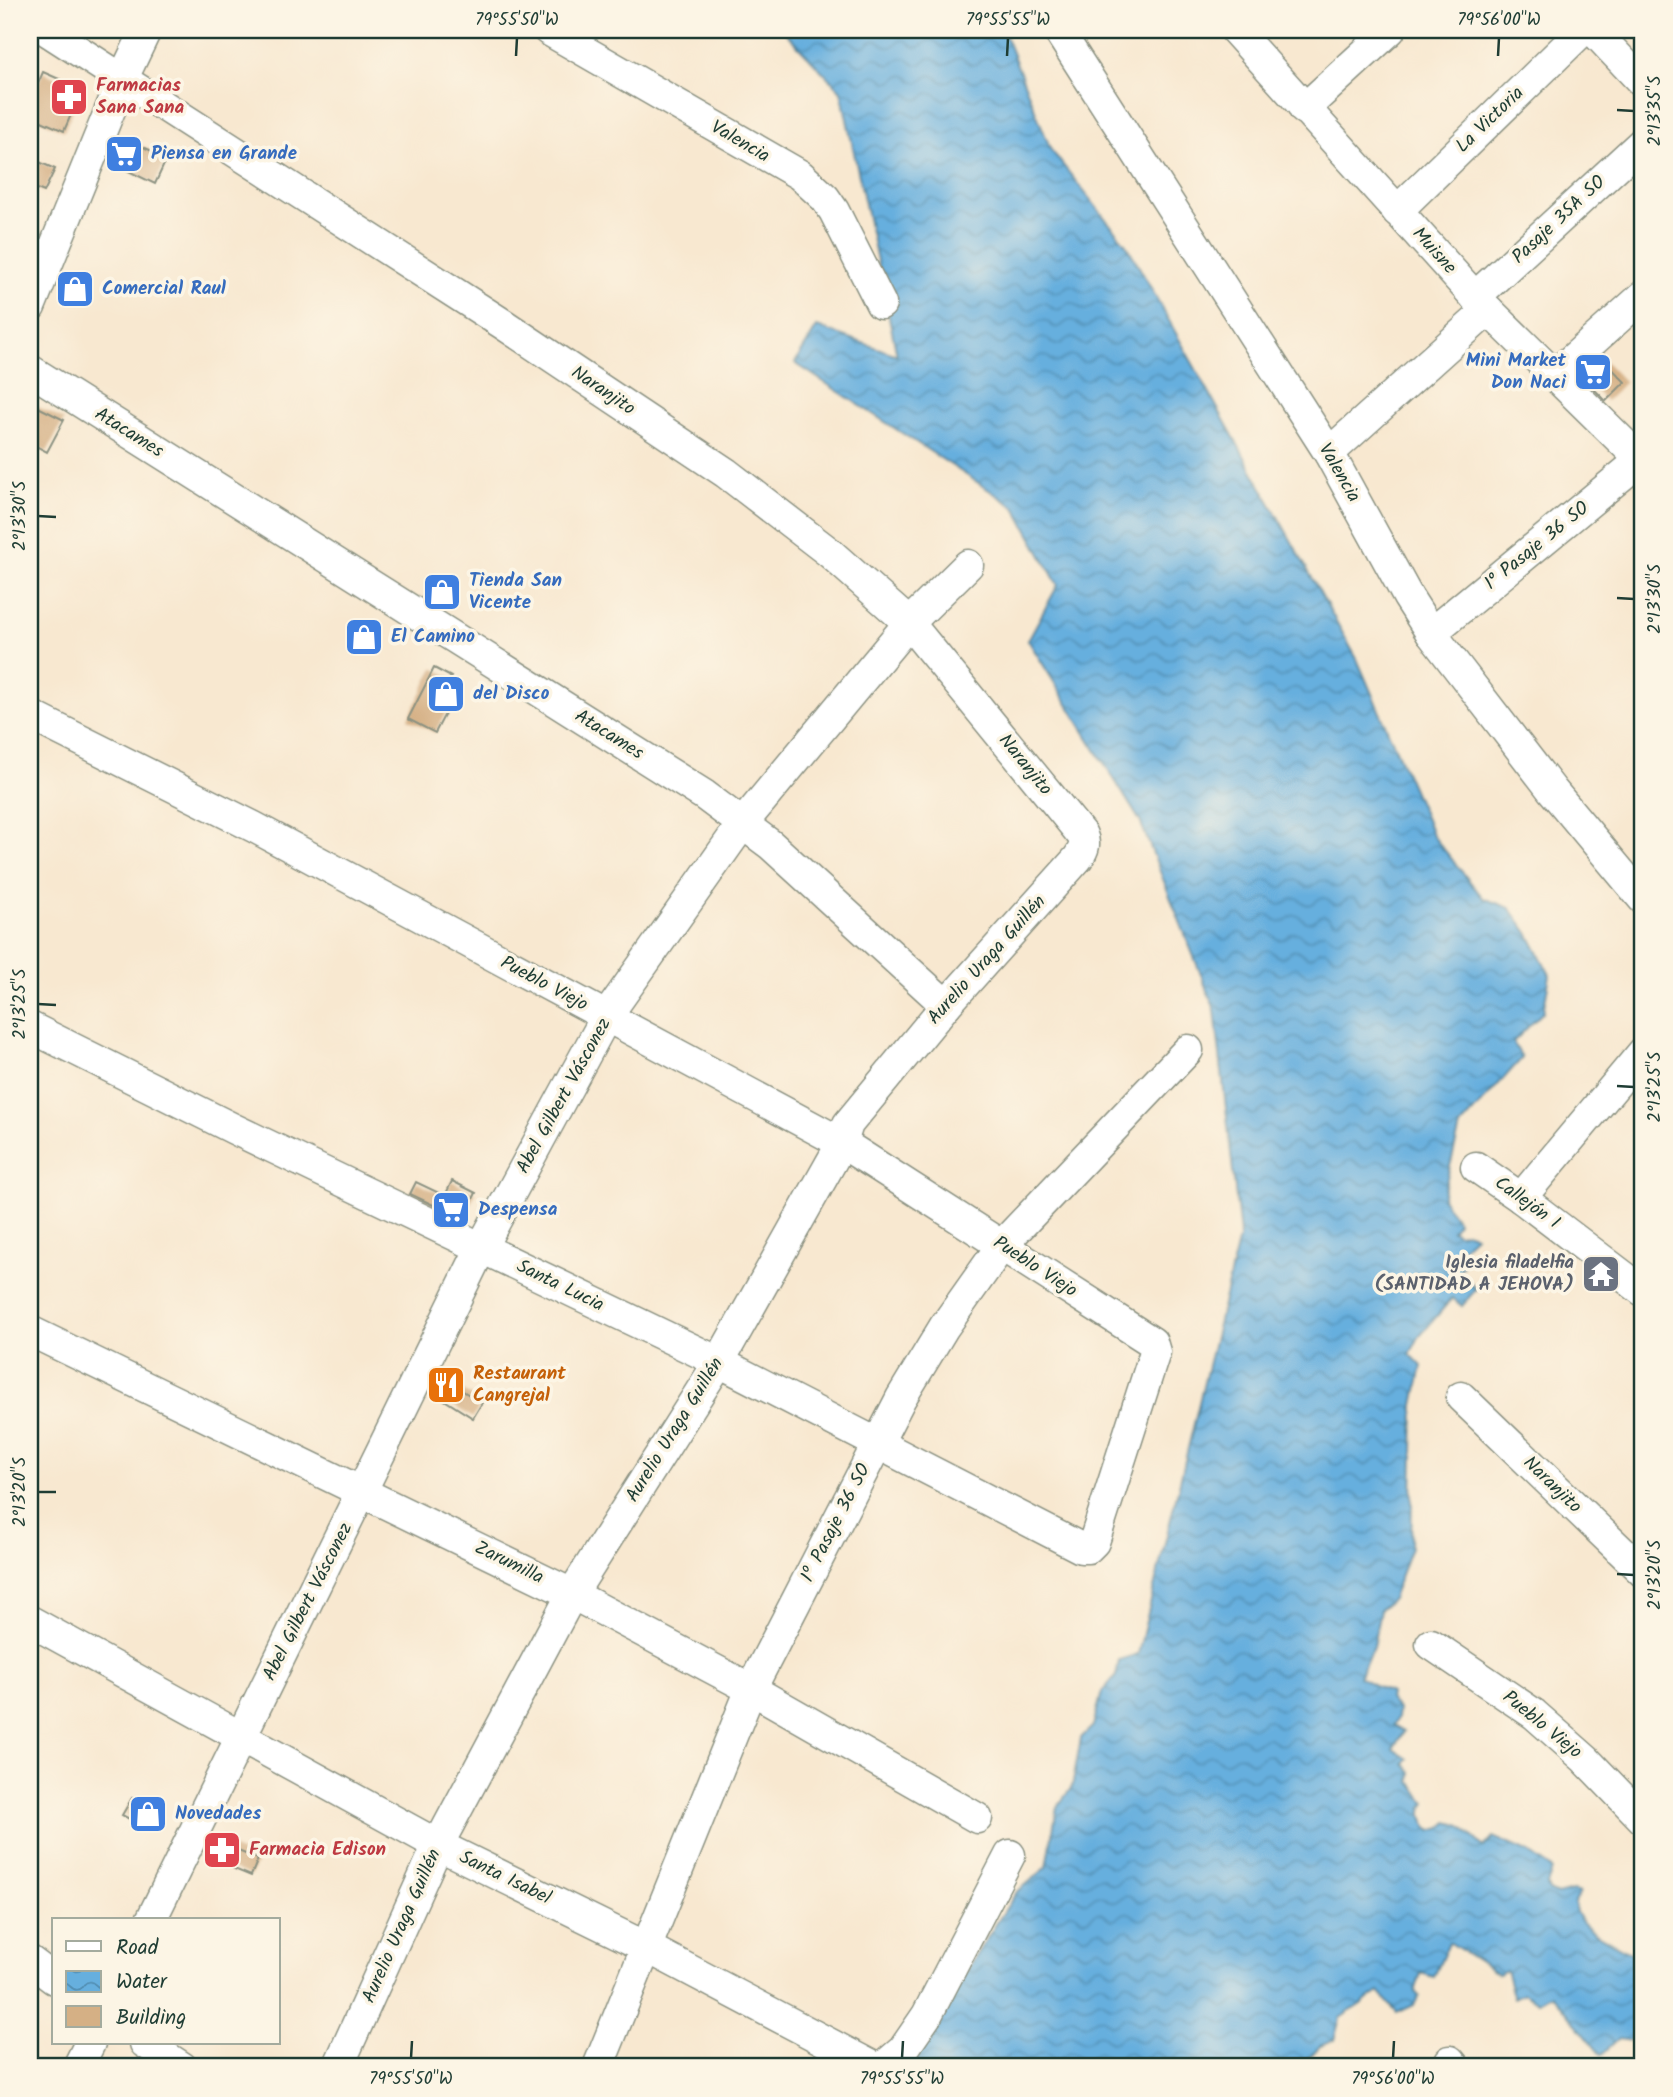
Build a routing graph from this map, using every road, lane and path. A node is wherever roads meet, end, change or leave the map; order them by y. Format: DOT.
graph roads {
  1 [pos="46,30"];
  2 [pos="146,30"];
  3 [pos="548,30"];
  4 [pos="1058,30"];
  5 [pos="1235,30"];
  6 [pos="1390,30"];
  7 [pos="1583,30"];
  8 [pos="1593,30"];
  9 [pos="122,79"];
  10 [pos="1643,83"];
  11 [pos="1304,109"];
  12 [pos="1643,142"];
  13 [pos="1397,211"];
  14 [pos="1643,296"];
  15 [pos="1482,303"];
  16 [pos="881,304"];
  17 [pos="30,307"];
  18 [pos="30,370"];
  19 [pos="1555,375"];
  20 [pos="1329,453"];
  21 [pos="1643,460"];
  22 [pos="968,565"];
  23 [pos="909,623"];
  24 [pos="1431,633"];
  25 [pos="30,715"];
  26 [pos="743,823"];
  27 [pos="1084,841"];
  28 [pos="1643,899"];
  29 [pos="946,1004"];
  30 [pos="606,1017"];
  31 [pos="30,1027"];
  32 [pos="1188,1050"];
  33 [pos="1643,1052"];
  34 [pos="842,1143"];
  35 [pos="1476,1167"];
  36 [pos="1521,1198"];
  37 [pos="1002,1245"];
  38 [pos="481,1248"];
  39 [pos="1643,1291"];
  40 [pos="30,1331"];
  41 [pos="719,1362"];
  42 [pos="1461,1397"];
  43 [pos="876,1444"];
  44 [pos="363,1491"];
  45 [pos="1088,1548"];
  46 [pos="1643,1572"];
  47 [pos="572,1594"];
  48 [pos="30,1621"];
  49 [pos="1431,1644"];
  50 [pos="751,1689"];
  51 [pos="241,1736"];
  52 [pos="977,1818"];
  53 [pos="1643,1819"];
  54 [pos="438,1844"];
  55 [pos="1010,1854"];
  56 [pos="152,1918"];
  57 [pos="648,1948"];
  58 [pos="30,1961"];
  59 [pos="52,1978"];
  60 [pos="90,2044"];
  61 [pos="147,2044"];
  62 [pos="78,2067"];
  63 [pos="182,2067"];
  64 [pos="338,2067"];
  65 [pos="598,2067"];
  66 [pos="874,2067"];
  67 [pos="883,2067"];
  1 -- 9 [label="street, Naranjito"];
  2 -- 9 [label="street"];
  3 -- 16 [label="street, Valencia"];
  4 -- 20 [label="street, Valencia"];
  5 -- 11 [label="street, Muisne"];
  6 -- 11 [label="street"];
  7 -- 13 [label="street, La Victoria"];
  8 -- 10 [label="street"];
  9 -- 17 [label="street"];
  9 -- 23 [label="street, Naranjito"];
  11 -- 13 [label="street, Muisne"];
  12 -- 15 [label="street, Pasaje 35A SO"];
  13 -- 15 [label="street, Muisne"];
  14 -- 19 [label="street"];
  15 -- 19 [label="street, Muisne"];
  15 -- 20 [label="street, Pasaje 35A SO"];
  18 -- 26 [label="street, Atacames"];
  19 -- 21 [label="street, Muisne"];
  20 -- 24 [label="street, Valencia"];
  21 -- 24 [label="street, 1° Pasaje 36 SO"];
  22 -- 23 [label="street, Abel Gilbert Vásconez"];
  23 -- 26 [label="street, Abel Gilbert Vásconez"];
  23 -- 27 [label="street, Naranjito"];
  24 -- 28 [label="street, Valencia"];
  25 -- 30 [label="street, Pueblo Viejo"];
  26 -- 29 [label="street, Atacames"];
  26 -- 30 [label="street, Abel Gilbert Vásconez"];
  27 -- 29 [label="street, Aurelio Uraga Guillén"];
  29 -- 34 [label="street, Aurelio Uraga Guillén"];
  30 -- 34 [label="street, Pueblo Viejo"];
  30 -- 38 [label="street, Abel Gilbert Vásconez"];
  31 -- 38 [label="street, Santa Lucia"];
  32 -- 37 [label="street, 1º Pasaje 36 SO"];
  33 -- 36 [label="street"];
  34 -- 37 [label="street, Pueblo Viejo"];
  34 -- 41 [label="street, Aurelio Uraga Guillén"];
  35 -- 36 [label="street, Callejón I"];
  36 -- 39 [label="street, Callejón I"];
  37 -- 43 [label="street, 1º Pasaje 36 SO"];
  37 -- 45 [label="street, Pueblo Viejo"];
  38 -- 41 [label="street, Santa Lucia"];
  38 -- 44 [label="street, Abel Gilbert Vásconez"];
  40 -- 44 [label="street, Zarumilla"];
  41 -- 43 [label="street, Santa Lucia"];
  41 -- 47 [label="street, Aurelio Uraga Guillén"];
  42 -- 46 [label="street, Naranjito"];
  43 -- 45 [label="street, Santa Lucia"];
  43 -- 50 [label="street, 1º Pasaje 36 SO"];
  44 -- 47 [label="street, Zarumilla"];
  44 -- 51 [label="street, Abel Gilbert Vásconez"];
  47 -- 50 [label="street, Zarumilla"];
  47 -- 54 [label="street, Aurelio Uraga Guillén"];
  48 -- 51 [label="street, Santa Isabel"];
  49 -- 53 [label="street, Pueblo Viejo"];
  50 -- 52 [label="street, Zarumilla"];
  50 -- 57 [label="street, 1º Pasaje 36 SO"];
  51 -- 54 [label="street, Santa Isabel"];
  51 -- 56 [label="street, Abel Gilbert Vásconez"];
  54 -- 57 [label="street, Santa Isabel"];
  54 -- 64 [label="street, Aurelio Uraga Guillén"];
  55 -- 67 [label="street"];
  57 -- 65 [label="street, 1º Pasaje 36 SO"];
  57 -- 66 [label="street, Santa Isabel"];
  58 -- 59 [label="street"];
  60 -- 62 [label="street"];
  61 -- 63 [label="street"];
}
